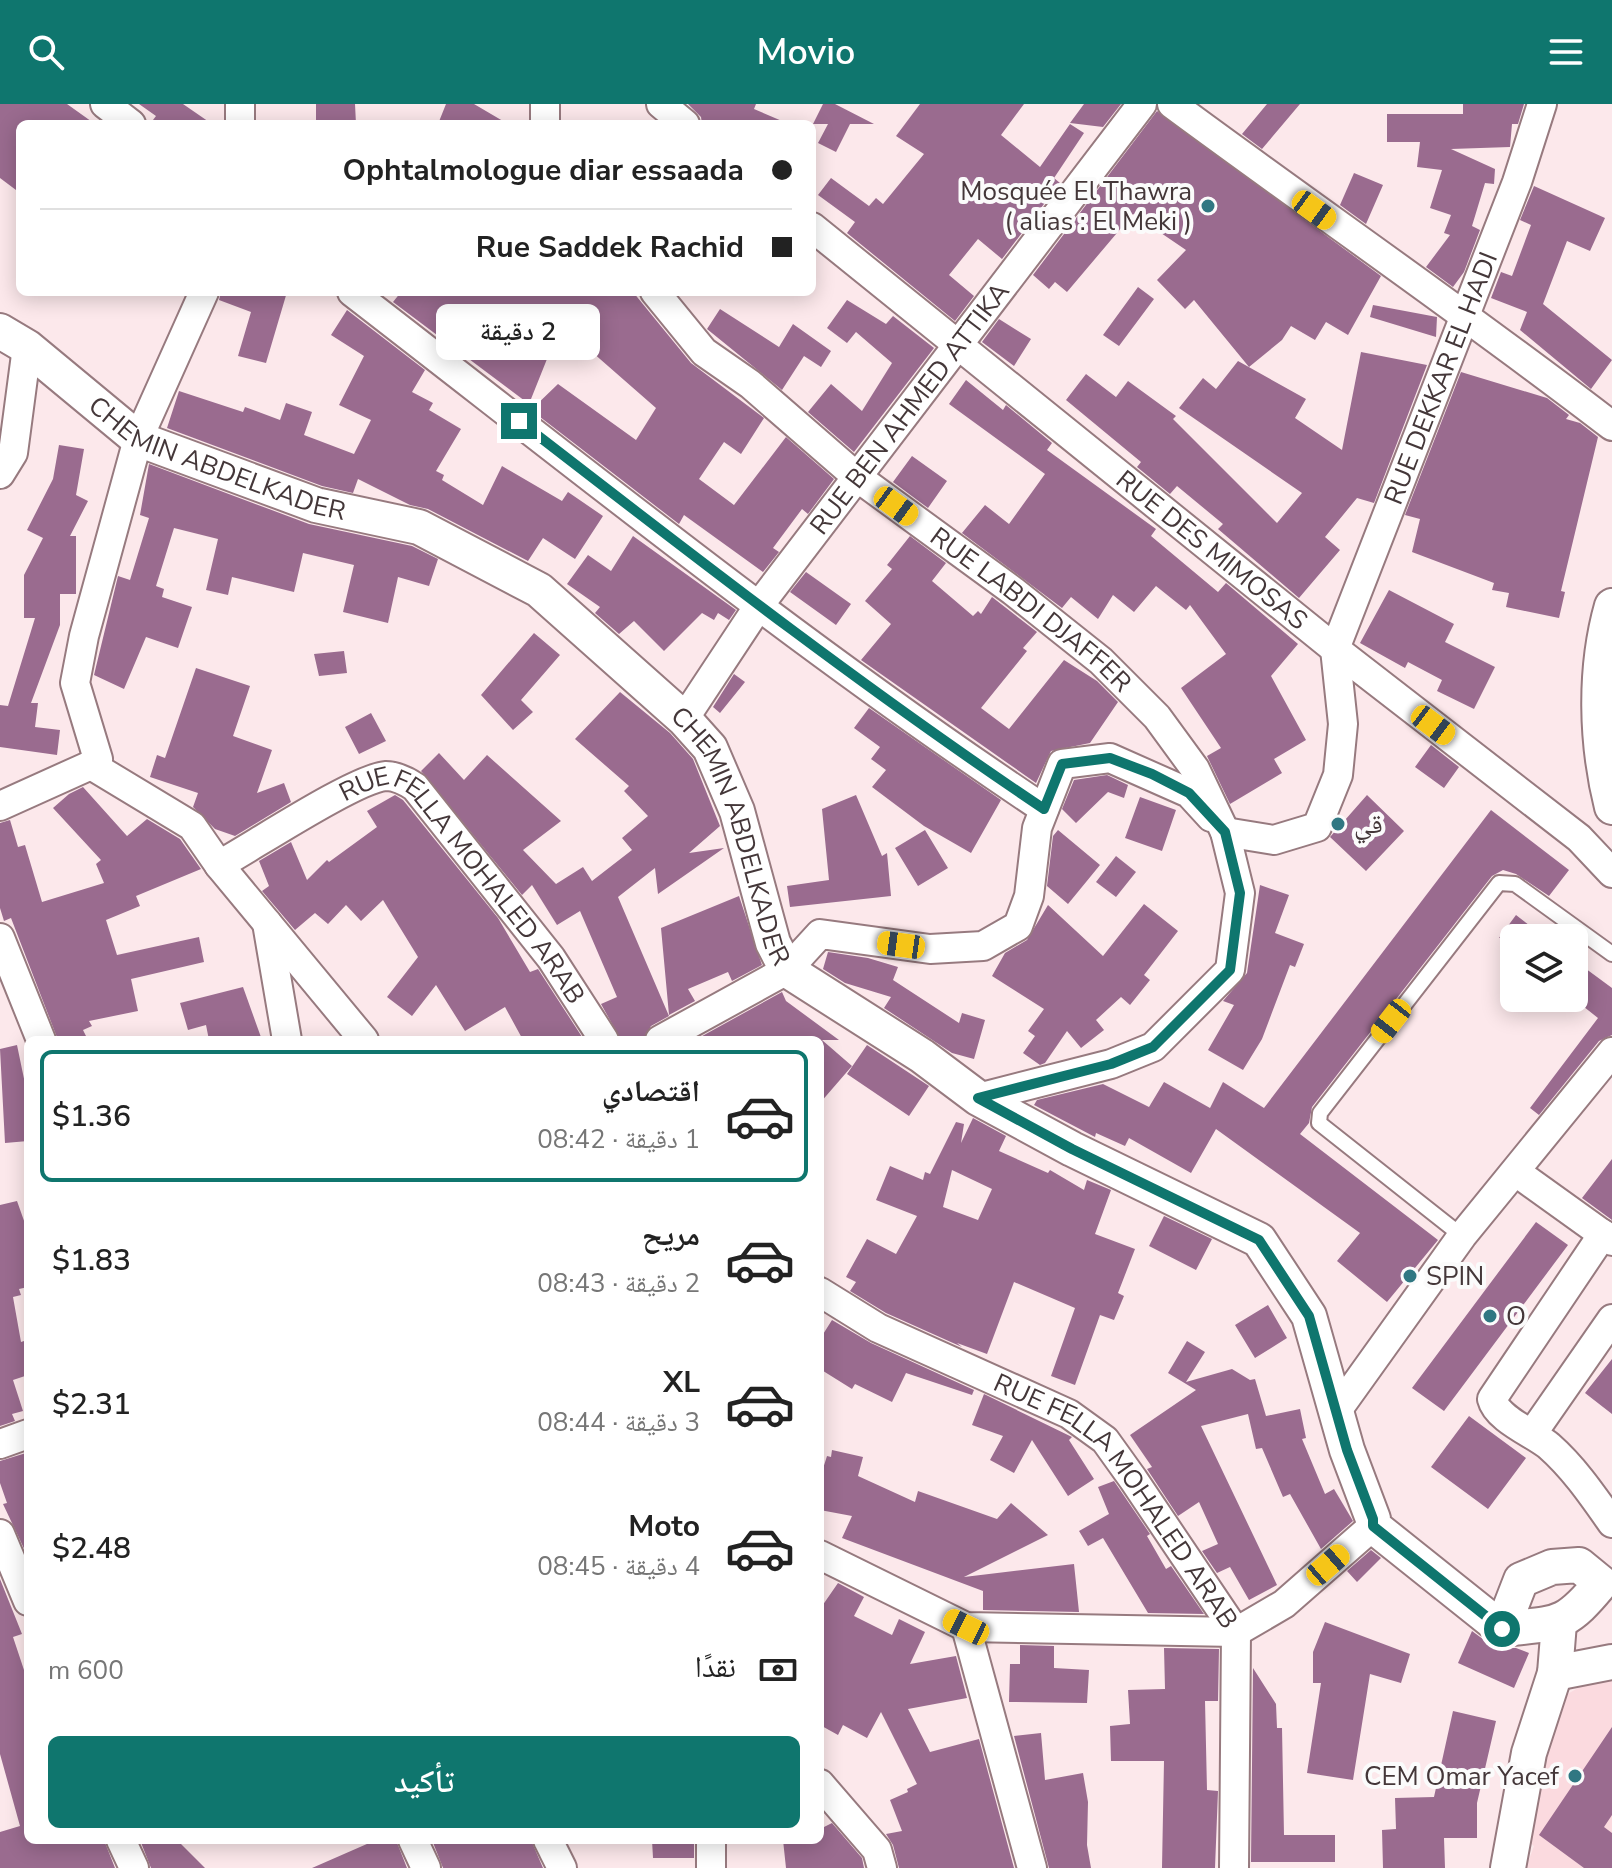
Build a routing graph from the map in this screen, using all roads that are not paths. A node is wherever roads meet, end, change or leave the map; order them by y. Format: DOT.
graph roads {
  1 [pos="105,104"];
  2 [pos="661,104"];
  3 [pos="1142,104"];
  4 [pos="1172,104"];
  5 [pos="1542,104"];
  6 [pos="126,120"];
  7 [pos="680,120"];
  8 [pos="816,230"];
  9 [pos="202,296"];
  10 [pos="357,296"];
  11 [pos="658,296"];
  12 [pos="1465,313"];
  13 [pos="14,339"];
  14 [pos="956,346"];
  15 [pos="1612,426"];
  16 [pos="138,439"];
  17 [pos="0,474"];
  18 [pos="857,477"];
  19 [pos="760,604"];
  20 [pos="1612,606"];
  21 [pos="1335,649"];
  22 [pos="684,719"];
  23 [pos="1606,743"];
  24 [pos="91,765"];
  25 [pos="0,806"];
  26 [pos="1612,807"];
  27 [pos="1044,809"];
  28 [pos="1225,832"];
  29 [pos="219,865"];
  30 [pos="1612,873"];
  31 [pos="266,920"];
  32 [pos="0,938"];
  33 [pos="1612,954"];
  34 [pos="787,970"];
  35 [pos="39,1036"];
  36 [pos="286,1036"];
  37 [pos="361,1036"];
  38 [pos="601,1036"];
  39 [pos="667,1036"];
  40 [pos="1612,1052"];
  41 [pos="978,1098"];
  42 [pos="1516,1172"];
  43 [pos="1462,1236"];
  44 [pos="1607,1238"];
  45 [pos="824,1294"];
  46 [pos="1612,1319"];
  47 [pos="1336,1412"];
  48 [pos="1532,1434"];
  49 [pos="24,1435"];
  50 [pos="0,1444"];
  51 [pos="1612,1523"];
  52 [pos="1373,1526"];
  53 [pos="0,1534"];
  54 [pos="824,1557"];
  55 [pos="1606,1578"];
  56 [pos="24,1591"];
  57 [pos="1559,1623"];
  58 [pos="966,1627"];
  59 [pos="1502,1629"];
  60 [pos="1236,1632"];
  61 [pos="1612,1662"];
  62 [pos="1555,1673"];
  63 [pos="824,1789"];
  64 [pos="123,1844"];
  65 [pos="415,1844"];
  66 [pos="550,1844"];
  67 [pos="711,1844"];
  68 [pos="134,1868"];
  69 [pos="426,1868"];
  70 [pos="562,1868"];
  71 [pos="711,1868"];
  72 [pos="882,1868"];
  73 [pos="1032,1868"];
  74 [pos="1234,1868"];
  75 [pos="1508,1868"];
  1 -- 6 [label="street"];
  2 -- 7 [label="street"];
  3 -- 14 [label="street, RUE BEN AHMED ATTIKA"];
  4 -- 12 [label="street"];
  5 -- 12 [label="street, RUE DEKKAR EL HADI"];
  8 -- 14 [label="street, RUE DES MIMOSAS"];
  9 -- 16 [label="street"];
  10 -- 19 [label="street"];
  11 -- 18 [label="street, RUE LABDI DJAFFER"];
  12 -- 15 [label="street"];
  12 -- 21 [label="street, RUE DEKKAR EL HADI"];
  13 -- 16 [label="street, CHEMIN ABDELKADER"];
  13 -- 17 [label="street"];
  14 -- 18 [label="street, RUE BEN AHMED ATTIKA"];
  14 -- 21 [label="street, RUE DES MIMOSAS"];
  16 -- 22 [label="street, CHEMIN ABDELKADER"];
  16 -- 24 [label="street"];
  18 -- 19 [label="street, RUE BEN AHMED ATTIKA"];
  18 -- 28 [label="street, RUE LABDI DJAFFER"];
  19 -- 22 [label="street, RUE BEN AHMED ATTIKA"];
  19 -- 27 [label="street"];
  20 -- 23 [label="street"];
  21 -- 28 [label="street"];
  21 -- 30 [label="street, RUE DES MIMOSAS"];
  22 -- 34 [label="street, CHEMIN ABDELKADER"];
  23 -- 26 [label="street"];
  24 -- 25 [label="street"];
  24 -- 29 [label="street"];
  27 -- 28 [label="street"];
  27 -- 34 [label="street"];
  28 -- 41 [label="street, RUE LABDI DJAFFER"];
  29 -- 31 [label="street"];
  29 -- 38 [label="street, RUE FELLA MOHALED ARAB"];
  31 -- 36 [label="street"];
  31 -- 37 [label="street"];
  32 -- 35 [label="street"];
  33 -- 43 [label="lane"];
  34 -- 39 [label="street"];
  34 -- 41 [label="street, CHEMIN ABDELKADER"];
  40 -- 42 [label="street"];
  41 -- 47 [label="street, CHEMIN ABDELKADER"];
  42 -- 43 [label="street"];
  42 -- 44 [label="street"];
  43 -- 47 [label="street"];
  44 -- 48 [label="street"];
  45 -- 60 [label="street, RUE FELLA MOHALED ARAB"];
  46 -- 48 [label="street"];
  47 -- 52 [label="street, CHEMIN ABDELKADER"];
  48 -- 51 [label="street"];
  49 -- 50 [label="street"];
  52 -- 59 [label="street"];
  52 -- 60 [label="street"];
  53 -- 56 [label="street"];
  54 -- 58 [label="street"];
  55 -- 57 [label="street"];
  55 -- 59 [label="street"];
  57 -- 59 [label="street"];
  57 -- 62 [label="street"];
  58 -- 60 [label="street"];
  58 -- 73 [label="street"];
  60 -- 74 [label="street, RUE FELLA MOHALED ARAB"];
  61 -- 62 [label="street"];
  62 -- 75 [label="street"];
  63 -- 72 [label="street"];
  64 -- 68 [label="street"];
  65 -- 69 [label="street"];
  66 -- 70 [label="street"];
  67 -- 71 [label="street"];
}
